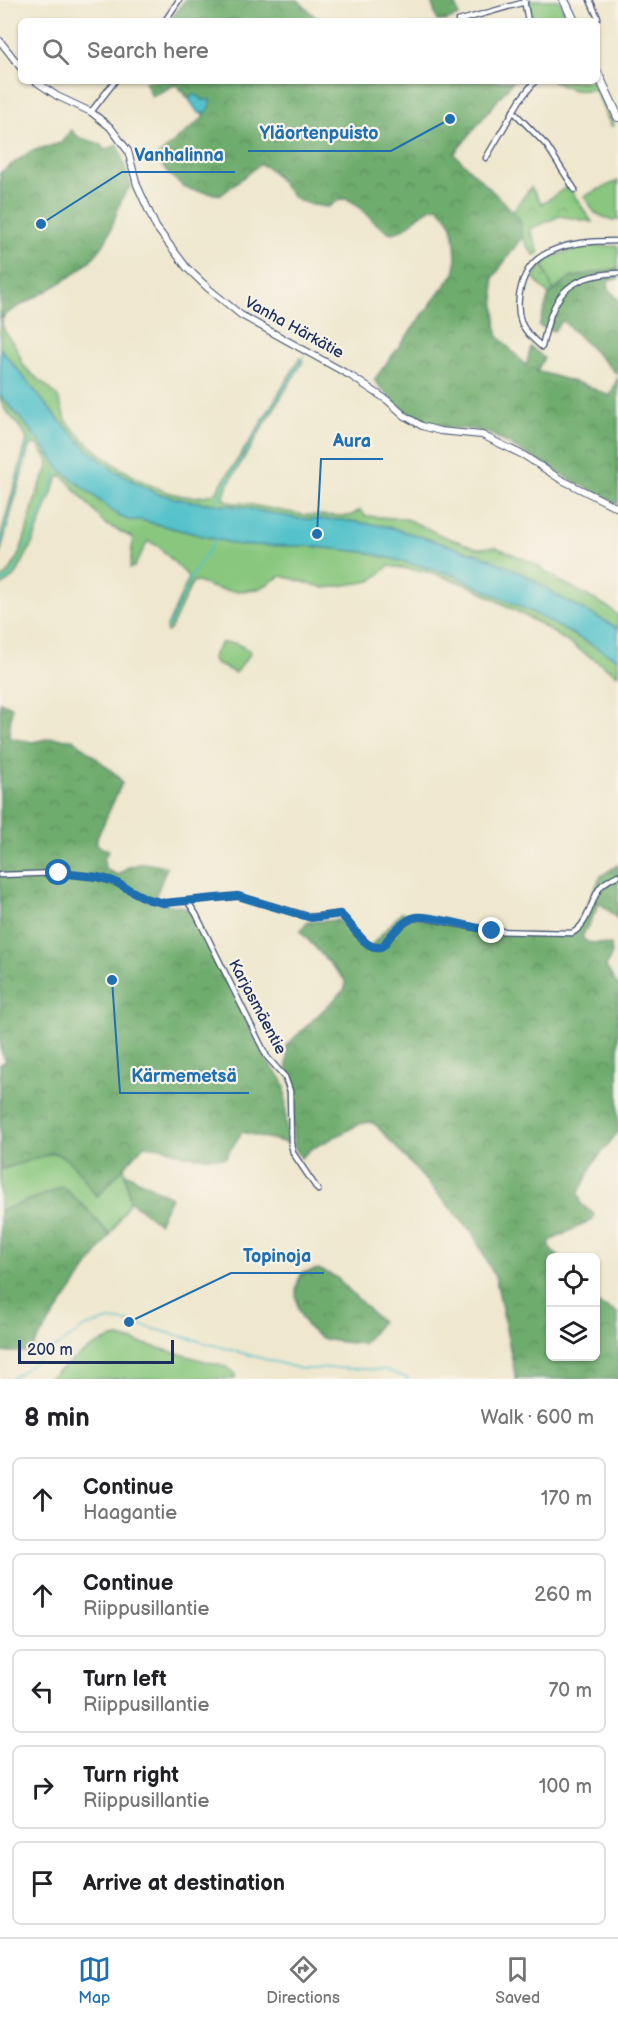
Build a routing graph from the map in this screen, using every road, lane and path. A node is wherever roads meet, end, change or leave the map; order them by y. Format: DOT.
graph roads {
  1 [pos="179,0"];
  2 [pos="564,0"];
  3 [pos="590,0"];
  4 [pos="524,1"];
  5 [pos="167,18"];
  6 [pos="468,18"];
  7 [pos="527,18"];
  8 [pos="573,18"];
  9 [pos="598,18"];
  10 [pos="0,41"];
  11 [pos="18,64"];
  12 [pos="600,78"];
  13 [pos="39,84"];
  14 [pos="113,84"];
  15 [pos="533,84"];
  16 [pos="513,111"];
  17 [pos="91,112"];
  18 [pos="618,117"];
  19 [pos="486,158"];
  20 [pos="575,190"];
  21 [pos="618,241"];
  22 [pos="618,273"];
  23 [pos="618,508"];
  24 [pos="0,875"];
  25 [pos="618,875"];
  26 [pos="188,902"];
  27 [pos="318,1190"];
  1 -- 5 [label="street"];
  2 -- 8 [label="highway"];
  3 -- 9 [label="street"];
  4 -- 6 [label="street"];
  4 -- 7 [label="street"];
  10 -- 11 [label="street"];
  12 -- 18 [label="highway"];
  13 -- 17 [label="street, Vanha Härkätie"];
  14 -- 17 [label="street"];
  15 -- 16 [label="street"];
  16 -- 19 [label="street"];
  16 -- 20 [label="street"];
  17 -- 23 [label="street, Vanha Härkätie"];
  21 -- 22 [label="street"];
  24 -- 26 [label="street"];
  25 -- 26 [label="street"];
  26 -- 27 [label="street, Karjasmäentie"];
}
